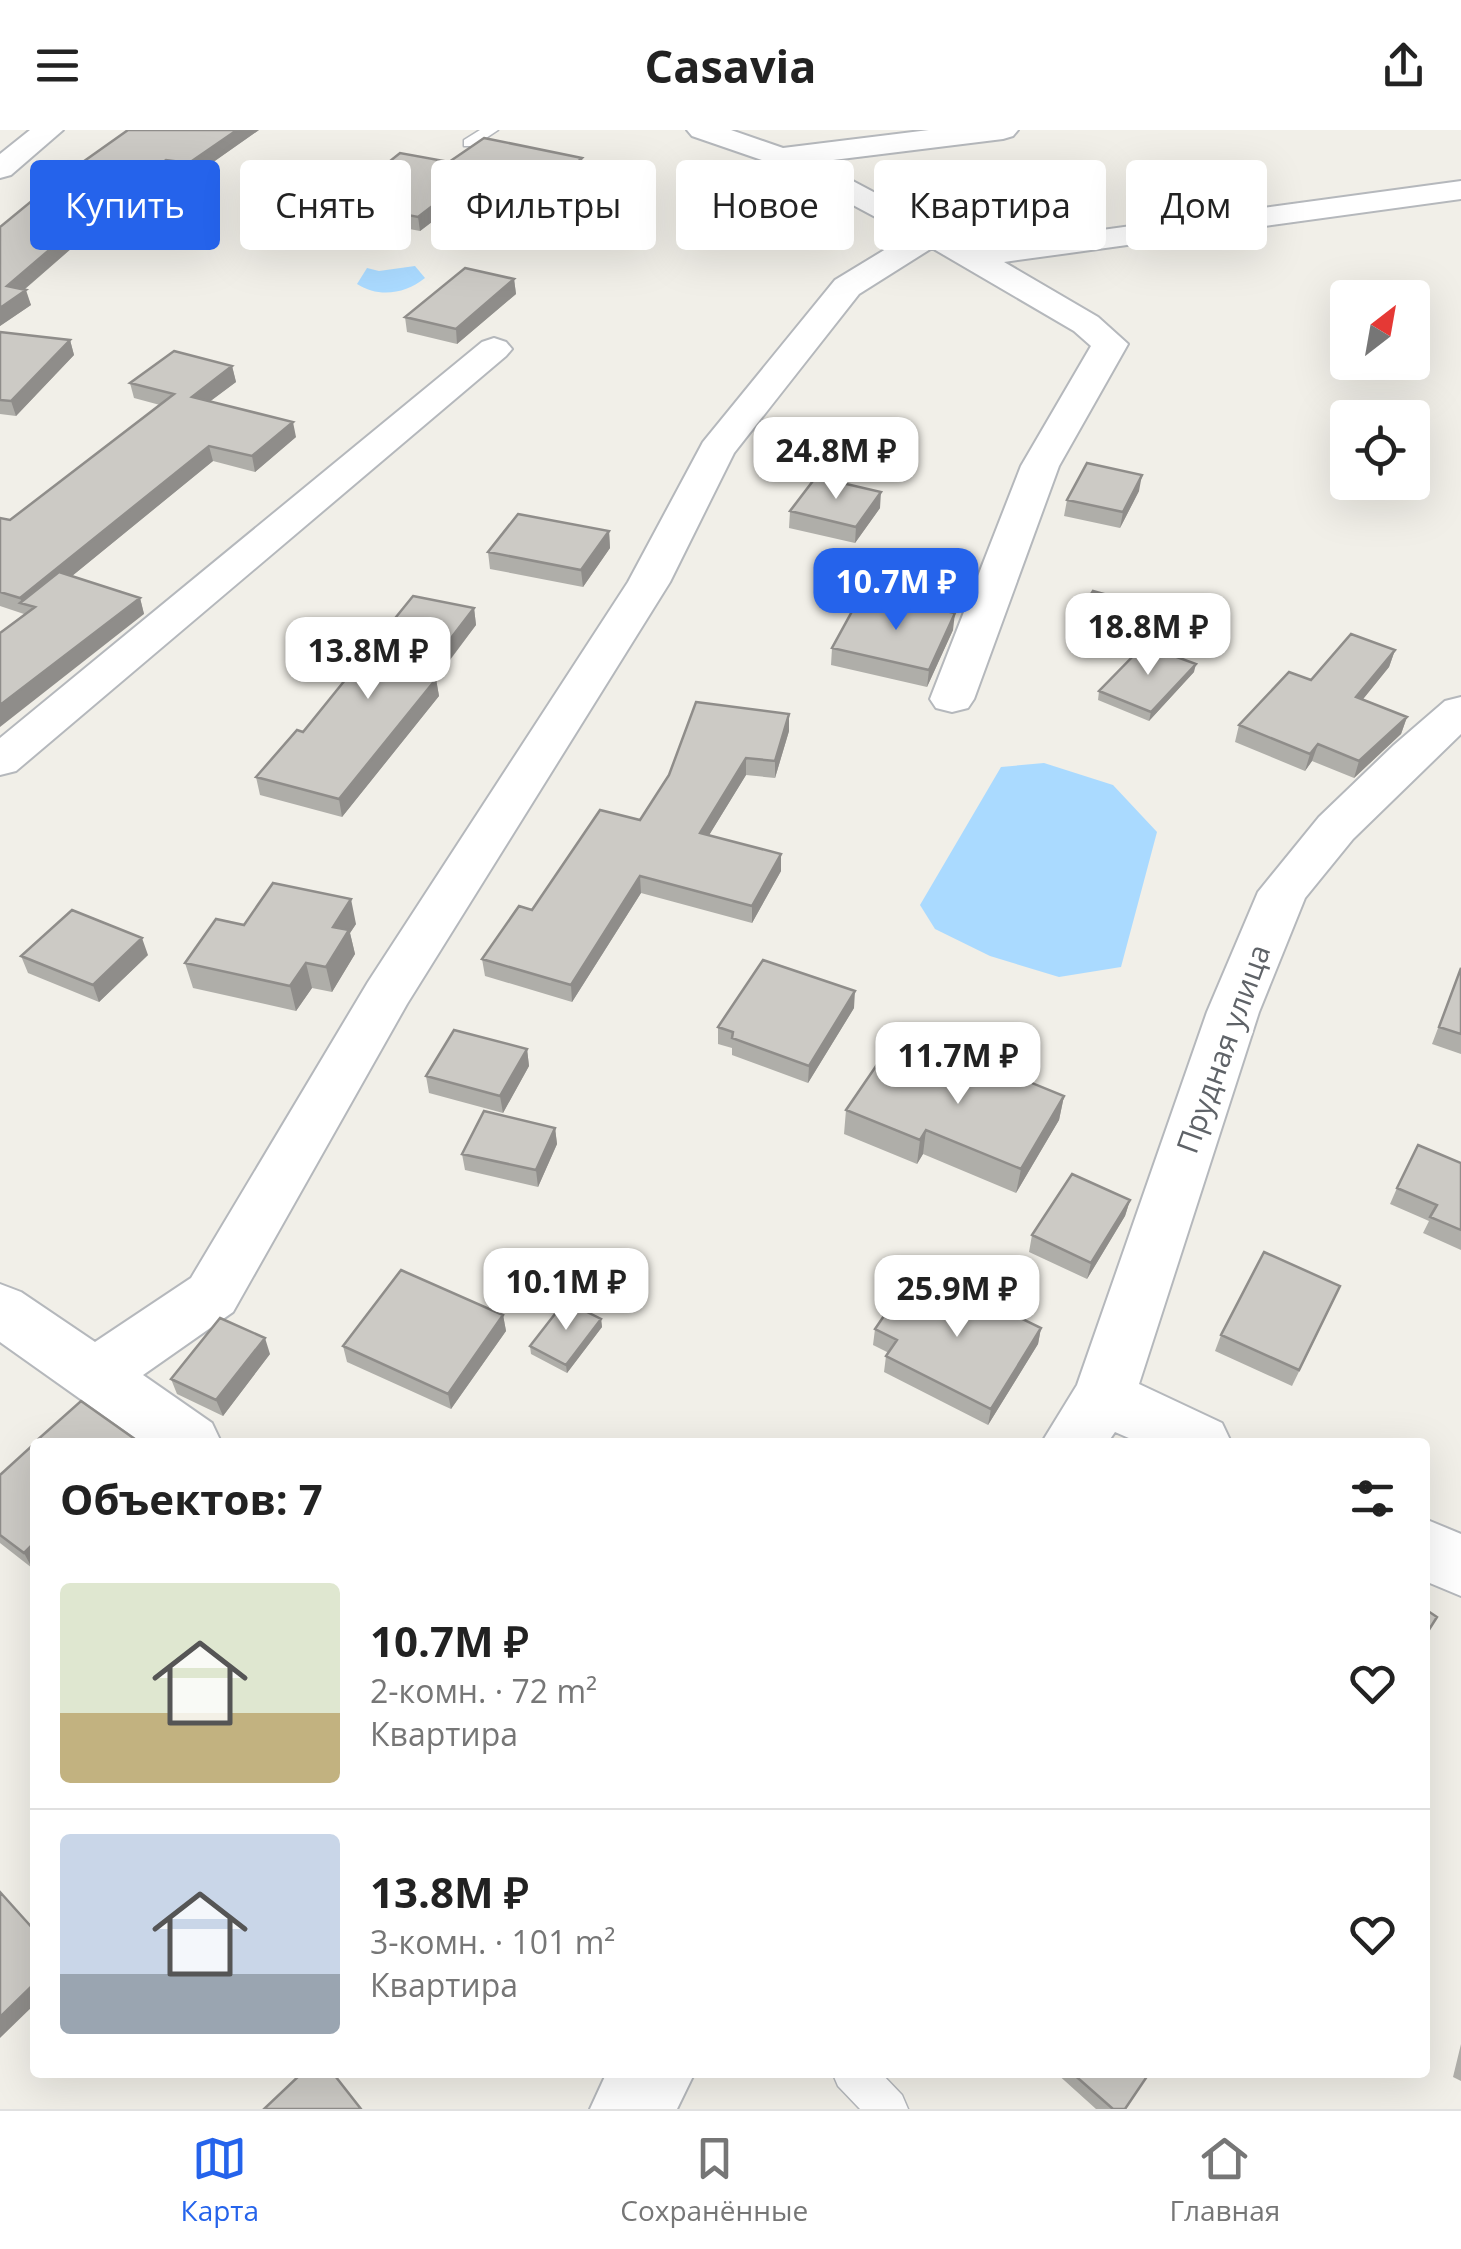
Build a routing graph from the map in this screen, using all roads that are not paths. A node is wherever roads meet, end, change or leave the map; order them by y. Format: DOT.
graph roads {
  1 [pos="48,130"];
  2 [pos="492,130"];
  3 [pos="702,130"];
  4 [pos="1003,130"];
  5 [pos="469,143"];
  6 [pos="780,157"];
  7 [pos="0,169"];
  8 [pos="1461,190"];
  9 [pos="874,205"];
  10 [pos="907,250"];
  11 [pos="961,250"];
  12 [pos="973,257"];
  13 [pos="494,349"];
  14 [pos="952,700"];
  15 [pos="1461,711"];
  16 [pos="0,760"];
  17 [pos="0,1309"];
  18 [pos="96,1375"];
  19 [pos="1088,1420"];
  20 [pos="184,1438"];
  21 [pos="1180,1438"];
  22 [pos="1430,1551"];
  23 [pos="1461,1566"];
  24 [pos="650,2078"];
  25 [pos="858,2078"];
  26 [pos="630,2109"];
  27 [pos="888,2109"];
  1 -- 7 [label="street"];
  2 -- 5 [label="lane"];
  3 -- 6 [label="street"];
  4 -- 6 [label="street"];
  6 -- 9 [label="street"];
  8 -- 12 [label="street"];
  10 -- 18 [label="street"];
  11 -- 12 [label="street"];
  12 -- 14 [label="street"];
  13 -- 16 [label="street"];
  15 -- 19 [label="street, Прудная улица"];
  17 -- 18 [label="street"];
  18 -- 20 [label="street"];
  19 -- 21 [label="street"];
  22 -- 23 [label="street"];
  24 -- 26 [label="street"];
  25 -- 27 [label="lane"];
}
